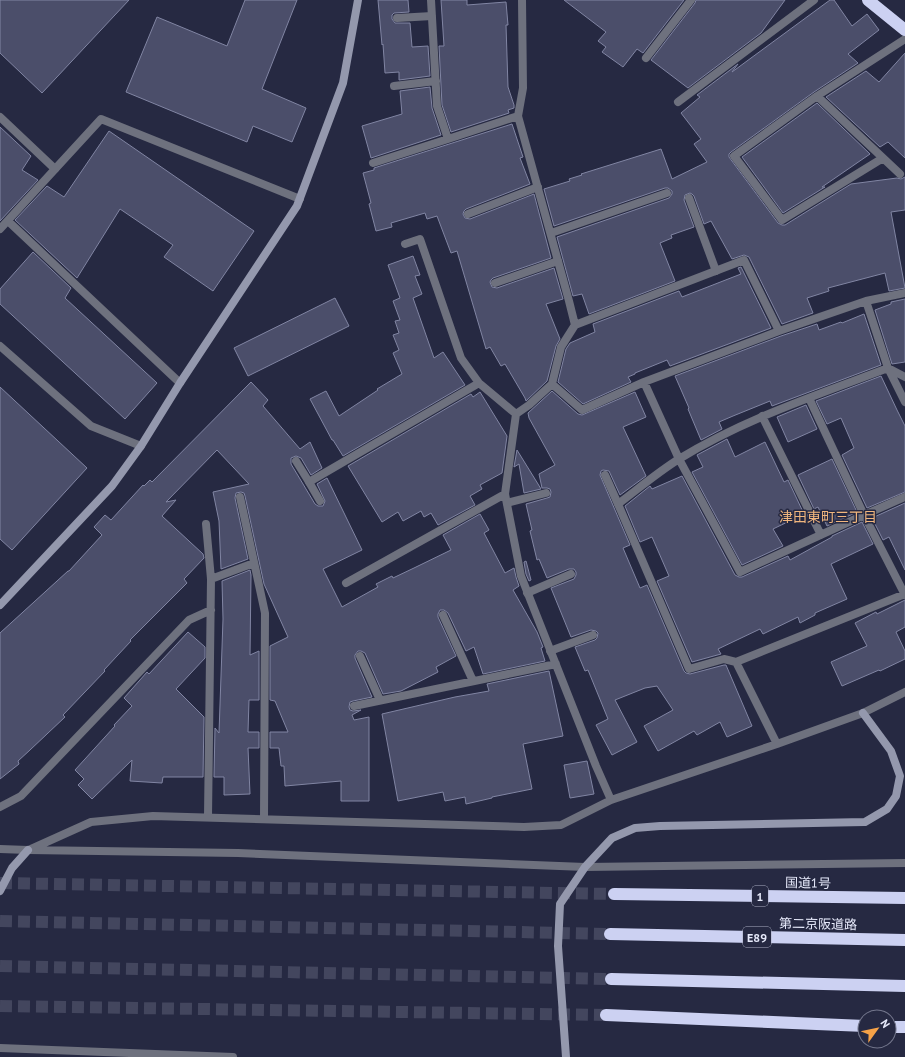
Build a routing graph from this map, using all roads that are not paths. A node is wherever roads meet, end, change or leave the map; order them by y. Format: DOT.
graph roads {
  1 [pos="358,0"];
  2 [pos="431,0"];
  3 [pos="522,0"];
  4 [pos="691,0"];
  5 [pos="814,0"];
  6 [pos="868,0"];
  7 [pos="432,16"];
  8 [pos="397,18"];
  9 [pos="905,30"];
  10 [pos="905,39"];
  11 [pos="646,58"];
  12 [pos="436,81"];
  13 [pos="394,86"];
  14 [pos="817,96"];
  15 [pos="678,102"];
  16 [pos="518,116"];
  17 [pos="0,117"];
  18 [pos="448,140"];
  19 [pos="883,158"];
  20 [pos="373,163"];
  21 [pos="55,169"];
  22 [pos="900,174"];
  23 [pos="538,187"];
  24 [pos="667,193"];
  25 [pos="689,198"];
  26 [pos="300,199"];
  27 [pos="468,214"];
  28 [pos="8,221"];
  29 [pos="0,229"];
  30 [pos="550,233"];
  31 [pos="405,244"];
  32 [pos="558,261"];
  33 [pos="716,271"];
  34 [pos="495,283"];
  35 [pos="905,293"];
  36 [pos="866,301"];
  37 [pos="575,325"];
  38 [pos="779,331"];
  39 [pos="0,346"];
  40 [pos="888,368"];
  41 [pos="905,378"];
  42 [pos="644,382"];
  43 [pos="180,383"];
  44 [pos="479,383"];
  45 [pos="552,384"];
  46 [pos="809,398"];
  47 [pos="905,402"];
  48 [pos="516,414"];
  49 [pos="762,416"];
  50 [pos="141,446"];
  51 [pos="679,459"];
  52 [pos="296,461"];
  53 [pos="605,475"];
  54 [pos="309,482"];
  55 [pos="546,493"];
  56 [pos="505,494"];
  57 [pos="240,497"];
  58 [pos="905,497"];
  59 [pos="320,502"];
  60 [pos="507,503"];
  61 [pos="618,504"];
  62 [pos="864,515"];
  63 [pos="206,524"];
  64 [pos="821,535"];
  65 [pos="254,563"];
  66 [pos="571,574"];
  67 [pos="211,579"];
  68 [pos="346,583"];
  69 [pos="527,593"];
  70 [pos="905,594"];
  71 [pos="0,605"];
  72 [pos="211,610"];
  73 [pos="443,615"];
  74 [pos="593,635"];
  75 [pos="550,651"];
  76 [pos="360,656"];
  77 [pos="736,662"];
  78 [pos="556,664"];
  79 [pos="473,681"];
  80 [pos="905,692"];
  81 [pos="380,700"];
  82 [pos="354,706"];
  83 [pos="863,713"];
  84 [pos="777,744"];
  85 [pos="612,800"];
  86 [pos="0,807"];
  87 [pos="208,817"];
  88 [pos="264,819"];
  89 [pos="0,849"];
  90 [pos="28,850"];
  91 [pos="905,863"];
  92 [pos="585,867"];
  93 [pos="0,891"];
  94 [pos="614,894"];
  95 [pos="905,898"];
  96 [pos="610,934"];
  97 [pos="905,940"];
  98 [pos="611,979"];
  99 [pos="905,986"];
  100 [pos="606,1015"];
  101 [pos="857,1026"];
  102 [pos="0,1048"];
  103 [pos="233,1057"];
  104 [pos="566,1057"];
  1 -- 26 [label="street"];
  2 -- 7 [label="street"];
  3 -- 16 [label="street"];
  4 -- 11 [label="street"];
  5 -- 15 [label="street"];
  6 -- 9 [label="highway"];
  7 -- 8 [label="street"];
  7 -- 12 [label="street"];
  10 -- 14 [label="street"];
  12 -- 13 [label="street"];
  12 -- 18 [label="street"];
  14 -- 19 [label="street"];
  14 -- 19 [label="street"];
  16 -- 18 [label="street"];
  16 -- 23 [label="street"];
  17 -- 21 [label="street"];
  18 -- 20 [label="street"];
  19 -- 22 [label="street"];
  21 -- 26 [label="street"];
  21 -- 28 [label="street"];
  23 -- 27 [label="street"];
  23 -- 30 [label="street"];
  24 -- 30 [label="street"];
  25 -- 33 [label="street"];
  26 -- 43 [label="street"];
  28 -- 29 [label="street"];
  28 -- 43 [label="street"];
  30 -- 32 [label="street"];
  31 -- 44 [label="street"];
  32 -- 34 [label="street"];
  32 -- 37 [label="street"];
  33 -- 37 [label="street"];
  33 -- 38 [label="street"];
  35 -- 36 [label="street"];
  36 -- 38 [label="street"];
  36 -- 40 [label="street"];
  37 -- 45 [label="street"];
  38 -- 42 [label="street"];
  39 -- 50 [label="street"];
  40 -- 41 [label="street"];
  40 -- 46 [label="street"];
  40 -- 47 [label="street"];
  42 -- 45 [label="street"];
  42 -- 51 [label="street"];
  43 -- 50 [label="street"];
  44 -- 48 [label="street"];
  44 -- 54 [label="street"];
  45 -- 48 [label="street"];
  46 -- 49 [label="street"];
  46 -- 62 [label="street"];
  48 -- 56 [label="street"];
  49 -- 51 [label="street"];
  49 -- 64 [label="street"];
  50 -- 71 [label="street"];
  51 -- 61 [label="street"];
  51 -- 64 [label="street"];
  52 -- 54 [label="street"];
  53 -- 61 [label="street"];
  54 -- 59 [label="street"];
  55 -- 60 [label="street"];
  56 -- 60 [label="street"];
  56 -- 68 [label="street"];
  57 -- 65 [label="street"];
  58 -- 62 [label="street"];
  60 -- 69 [label="street"];
  61 -- 77 [label="street"];
  62 -- 64 [label="street"];
  62 -- 70 [label="street"];
  63 -- 67 [label="street"];
  65 -- 67 [label="street"];
  65 -- 88 [label="street"];
  66 -- 69 [label="street"];
  67 -- 72 [label="street"];
  69 -- 75 [label="street"];
  70 -- 77 [label="street"];
  72 -- 86 [label="street"];
  72 -- 87 [label="street"];
  73 -- 79 [label="street"];
  74 -- 75 [label="street"];
  75 -- 78 [label="street"];
  76 -- 81 [label="street"];
  77 -- 84 [label="street"];
  78 -- 79 [label="street"];
  78 -- 85 [label="street"];
  79 -- 81 [label="street"];
  80 -- 83 [label="street"];
  81 -- 82 [label="street"];
  83 -- 84 [label="street"];
  83 -- 92 [label="street"];
  84 -- 85 [label="street"];
  85 -- 88 [label="street"];
  87 -- 88 [label="street"];
  87 -- 90 [label="street"];
  89 -- 90 [label="street"];
  90 -- 92 [label="street"];
  90 -- 93 [label="street"];
  91 -- 92 [label="street"];
  92 -- 104 [label="street"];
  94 -- 95 [label="highway, 国道1号 / 1"];
  96 -- 97 [label="highway, 第二京阪道路 / E89"];
  98 -- 99 [label="highway"];
  100 -- 101 [label="highway"];
  102 -- 103 [label="street"];
}
